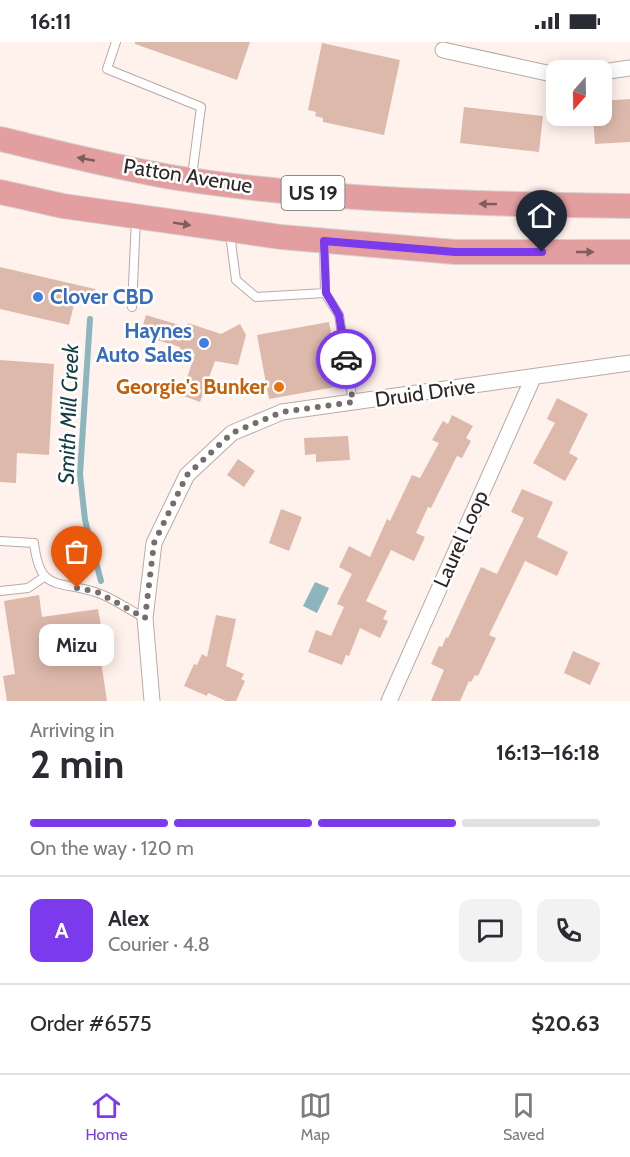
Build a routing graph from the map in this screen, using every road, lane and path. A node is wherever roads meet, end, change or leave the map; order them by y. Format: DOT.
graph roads {
  1 [pos="116,42"];
  2 [pos="443,50"];
  3 [pos="630,68"];
  4 [pos="612,71"];
  5 [pos="546,73"];
  6 [pos="0,140"];
  7 [pos="192,179"];
  8 [pos="0,192"];
  9 [pos="630,206"];
  10 [pos="136,217"];
  11 [pos="230,231"];
  12 [pos="324,241"];
  13 [pos="630,252"];
  14 [pos="326,293"];
  15 [pos="132,307"];
  16 [pos="630,363"];
  17 [pos="533,378"];
  18 [pos="353,402"];
  19 [pos="0,541"];
  20 [pos="44,577"];
  21 [pos="0,591"];
  22 [pos="145,618"];
  23 [pos="152,701"];
  24 [pos="389,701"];
  1 -- 7 [label="lane"];
  2 -- 5 [label="street"];
  3 -- 4 [label="street"];
  7 -- 6 [label="main road, Patton Avenue / US 19, one-way"];
  9 -- 7 [label="main road, Patton Avenue / US 19, one-way"];
  8 -- 10 [label="main road, US 19"];
  10 -- 11 [label="main road, US 19, one-way"];
  10 -- 15 [label="lane"];
  11 -- 12 [label="main road, US 19"];
  11 -- 14 [label="lane"];
  12 -- 13 [label="main road, US 19, one-way"];
  12 -- 14 [label="lane"];
  14 -- 18 [label="lane"];
  16 -- 17 [label="street, Druid Drive"];
  17 -- 18 [label="street, Druid Drive"];
  17 -- 24 [label="street, Laurel Loop"];
  18 -- 22 [label="street, Druid Drive"];
  19 -- 20 [label="lane"];
  20 -- 21 [label="lane"];
  20 -- 22 [label="lane"];
  22 -- 23 [label="street, Druid Drive"];
}
